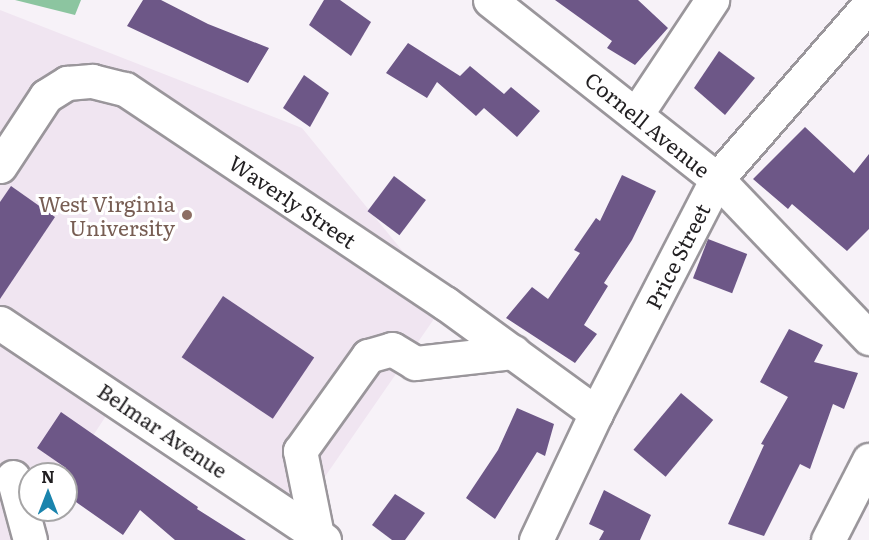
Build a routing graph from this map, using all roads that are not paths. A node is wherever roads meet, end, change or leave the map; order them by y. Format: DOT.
graph roads {
  1 [pos="490,0"];
  2 [pos="712,0"];
  3 [pos="869,5"];
  4 [pos="528,11"];
  5 [pos="637,114"];
  6 [pos="0,166"];
  7 [pos="717,179"];
  8 [pos="0,323"];
  9 [pos="869,338"];
  10 [pos="513,352"];
  11 [pos="596,413"];
  12 [pos="869,460"];
  13 [pos="13,477"];
  14 [pos="321,537"];
  15 [pos="30,540"];
  16 [pos="536,540"];
  17 [pos="828,540"];
  1 -- 4 [label="street, Cornell Avenue"];
  2 -- 5 [label="street"];
  3 -- 7 [label="street, Price Street"];
  4 -- 5 [label="street, Cornell Avenue"];
  5 -- 7 [label="street, Cornell Avenue"];
  6 -- 10 [label="street, Waverly Street"];
  7 -- 9 [label="street, Cornell Avenue"];
  7 -- 11 [label="street, Price Street"];
  8 -- 14 [label="street, Belmar Avenue"];
  10 -- 11 [label="street, Waverly Street"];
  10 -- 14 [label="street"];
  11 -- 16 [label="street, Price Street"];
  12 -- 17 [label="street"];
  13 -- 15 [label="street"];
}
